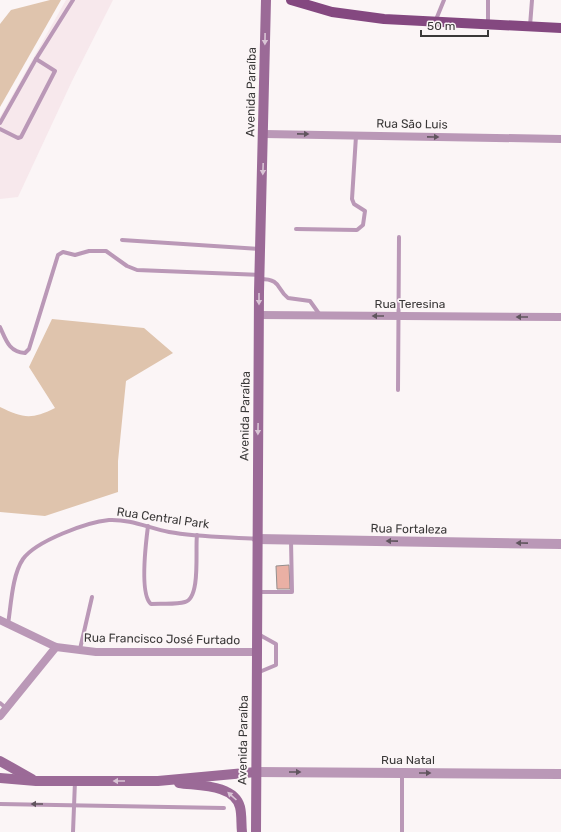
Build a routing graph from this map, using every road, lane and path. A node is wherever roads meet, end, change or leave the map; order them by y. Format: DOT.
graph roads {
  1 [pos="73,0"];
  2 [pos="266,0"];
  3 [pos="291,0"];
  4 [pos="444,0"];
  5 [pos="488,0"];
  6 [pos="532,0"];
  7 [pos="435,22"];
  8 [pos="488,24"];
  9 [pos="530,27"];
  10 [pos="561,28"];
  11 [pos="36,59"];
  12 [pos="0,123"];
  13 [pos="0,129"];
  14 [pos="264,134"];
  15 [pos="356,135"];
  16 [pos="561,139"];
  17 [pos="296,229"];
  18 [pos="399,237"];
  19 [pos="122,240"];
  20 [pos="260,249"];
  21 [pos="260,277"];
  22 [pos="259,315"];
  23 [pos="320,315"];
  24 [pos="398,316"];
  25 [pos="561,317"];
  26 [pos="0,328"];
  27 [pos="398,390"];
  28 [pos="148,526"];
  29 [pos="196,535"];
  30 [pos="257,539"];
  31 [pos="290,540"];
  32 [pos="561,544"];
  33 [pos="258,592"];
  34 [pos="92,597"];
  35 [pos="4,622"];
  36 [pos="258,634"];
  37 [pos="56,647"];
  38 [pos="80,649"];
  39 [pos="257,652"];
  40 [pos="257,674"];
  41 [pos="3,706"];
  42 [pos="0,716"];
  43 [pos="0,761"];
  44 [pos="256,772"];
  45 [pos="402,773"];
  46 [pos="561,774"];
  47 [pos="0,778"];
  48 [pos="36,781"];
  49 [pos="75,781"];
  50 [pos="158,781"];
  51 [pos="0,804"];
  52 [pos="74,806"];
  53 [pos="224,808"];
  54 [pos="74,832"];
  55 [pos="242,832"];
  56 [pos="256,832"];
  57 [pos="402,832"];
  1 -- 11 [label="lane"];
  2 -- 14 [label="main road, Avenida Paraíba, one-way"];
  3 -- 7 [label="main road"];
  4 -- 7 [label="lane"];
  5 -- 8 [label="lane"];
  6 -- 9 [label="lane"];
  7 -- 8 [label="main road"];
  8 -- 9 [label="main road"];
  9 -- 10 [label="main road"];
  11 -- 12 [label="lane"];
  11 -- 13 [label="lane"];
  14 -- 15 [label="street, Rua São Luis, one-way"];
  14 -- 20 [label="main road, Avenida Paraíba, one-way"];
  15 -- 16 [label="street, Rua São Luis, one-way"];
  15 -- 17 [label="lane"];
  18 -- 24 [label="lane"];
  19 -- 20 [label="lane"];
  20 -- 21 [label="main road, Avenida Paraíba"];
  21 -- 22 [label="main road, Avenida Paraíba, one-way"];
  21 -- 23 [label="lane"];
  21 -- 26 [label="lane"];
  22 -- 23 [label="street, Rua Teresina"];
  22 -- 30 [label="main road, Avenida Paraíba, one-way"];
  24 -- 23 [label="street, Rua Teresina, one-way"];
  25 -- 24 [label="street, Rua Teresina, one-way"];
  24 -- 27 [label="lane"];
  28 -- 29 [label="lane, Rua Central Park"];
  28 -- 29 [label="lane"];
  28 -- 35 [label="lane, Rua Central Park"];
  29 -- 30 [label="lane, Rua Central Park"];
  30 -- 31 [label="street, Rua Fortaleza"];
  30 -- 33 [label="main road, Avenida Paraíba"];
  32 -- 31 [label="street, Rua Fortaleza, one-way"];
  31 -- 33 [label="lane"];
  33 -- 36 [label="main road, Avenida Paraíba"];
  34 -- 38 [label="lane"];
  35 -- 37 [label="street, Rua Francisco José Furtado"];
  36 -- 39 [label="main road, Avenida Paraíba"];
  36 -- 40 [label="lane"];
  37 -- 38 [label="street, Rua Francisco José Furtado"];
  37 -- 41 [label="street"];
  38 -- 39 [label="street, Rua Francisco José Furtado"];
  39 -- 40 [label="main road, Avenida Paraíba"];
  40 -- 44 [label="main road, Avenida Paraíba"];
  41 -- 42 [label="street"];
  43 -- 48 [label="main road"];
  44 -- 45 [label="street, Rua Natal, one-way"];
  44 -- 50 [label="main road"];
  44 -- 56 [label="main road, Avenida Paraíba"];
  45 -- 46 [label="street, Rua Natal, one-way"];
  45 -- 57 [label="lane"];
  47 -- 48 [label="main road"];
  48 -- 49 [label="main road"];
  50 -- 49 [label="main road, one-way"];
  49 -- 52 [label="lane"];
  55 -- 50 [label="main road, one-way"];
  52 -- 51 [label="lane, one-way"];
  52 -- 53 [label="lane"];
  52 -- 54 [label="lane"];
}
